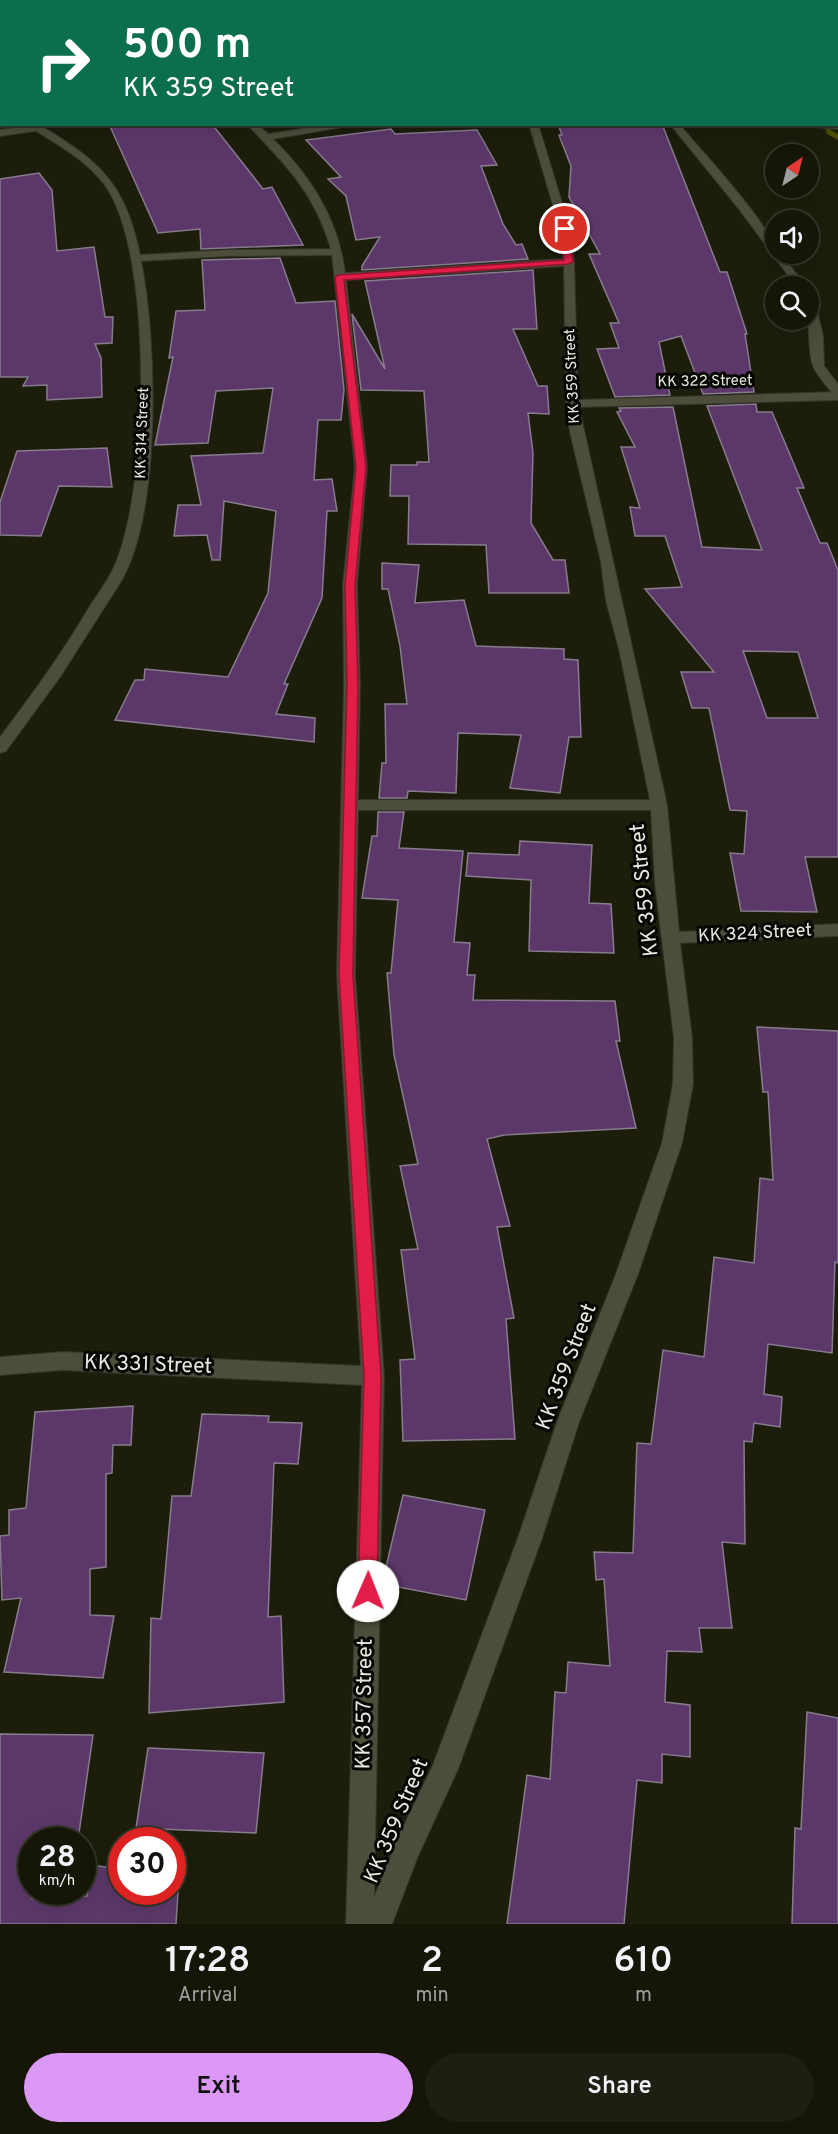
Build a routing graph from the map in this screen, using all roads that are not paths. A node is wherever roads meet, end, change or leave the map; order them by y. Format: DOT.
graph roads {
  1 [pos="34,126"];
  2 [pos="253,126"];
  3 [pos="343,126"];
  4 [pos="534,126"];
  5 [pos="676,126"];
  6 [pos="0,133"];
  7 [pos="267,137"];
  8 [pos="765,238"];
  9 [pos="337,252"];
  10 [pos="135,258"];
  11 [pos="568,262"];
  12 [pos="784,264"];
  13 [pos="793,276"];
  14 [pos="339,277"];
  15 [pos="816,330"];
  16 [pos="838,394"];
  17 [pos="572,404"];
  18 [pos="0,748"];
  19 [pos="349,805"];
  20 [pos="659,805"];
  21 [pos="838,930"];
  22 [pos="673,938"];
  23 [pos="0,1366"];
  24 [pos="373,1376"];
  25 [pos="360,1924"];
  26 [pos="378,1924"];
  1 -- 6 [label="street"];
  1 -- 10 [label="street, KK 314 Street"];
  2 -- 7 [label="street, KK 357 Street"];
  3 -- 7 [label="street"];
  4 -- 11 [label="street, KK 359 Street"];
  5 -- 8 [label="street"];
  7 -- 9 [label="street, KK 357 Street"];
  9 -- 10 [label="street"];
  9 -- 14 [label="street, KK 357 Street"];
  10 -- 18 [label="street, KK 314 Street"];
  11 -- 14 [label="street"];
  11 -- 17 [label="street, KK 359 Street"];
  12 -- 13 [label="street"];
  14 -- 19 [label="street, KK 357 Street"];
  15 -- 16 [label="street"];
  16 -- 17 [label="street, KK 322 Street"];
  17 -- 20 [label="street, KK 359 Street"];
  19 -- 20 [label="street, KK 359 Street"];
  19 -- 24 [label="street, KK 357 Street"];
  20 -- 22 [label="street, KK 359 Street"];
  21 -- 22 [label="street, KK 324 Street"];
  22 -- 26 [label="street, KK 359 Street"];
  23 -- 24 [label="street, KK 331 Street"];
  24 -- 25 [label="street, KK 357 Street"];
}
